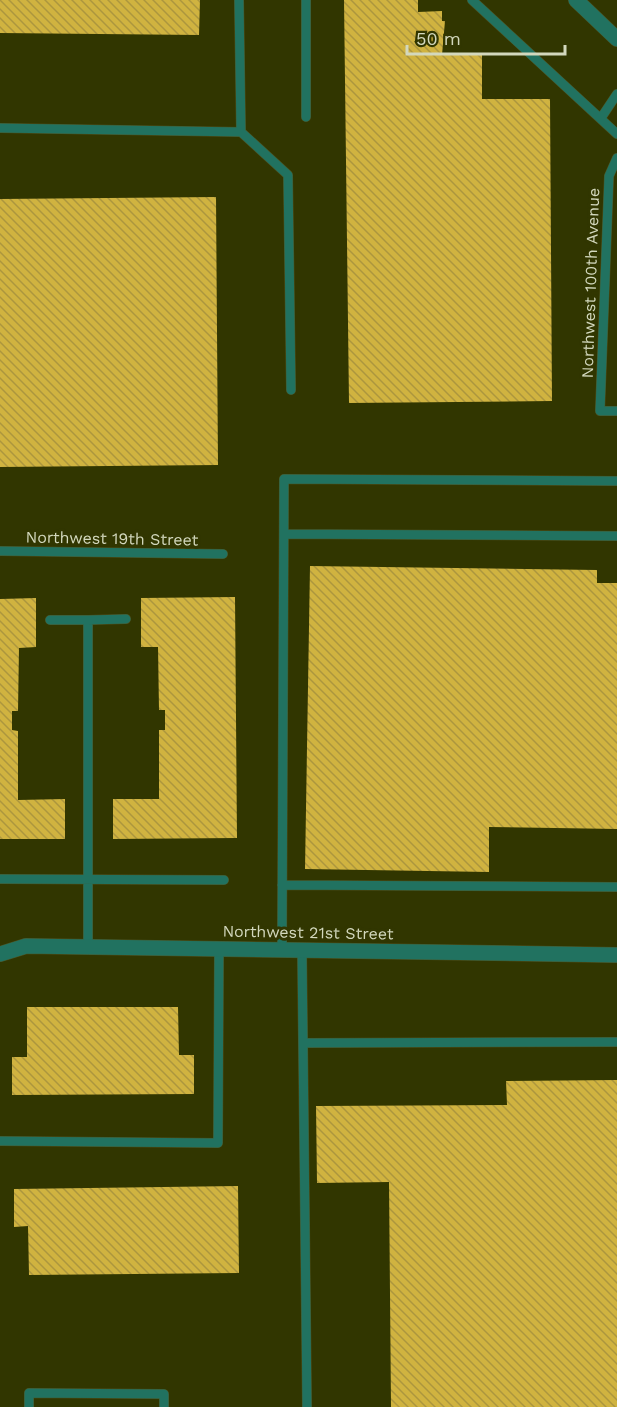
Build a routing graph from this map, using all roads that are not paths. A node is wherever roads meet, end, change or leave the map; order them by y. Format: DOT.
graph roads {
  1 [pos="239,0"];
  2 [pos="306,0"];
  3 [pos="472,0"];
  4 [pos="576,0"];
  5 [pos="617,39"];
  6 [pos="617,94"];
  7 [pos="306,117"];
  8 [pos="601,118"];
  9 [pos="0,128"];
  10 [pos="242,132"];
  11 [pos="617,134"];
  12 [pos="617,158"];
  13 [pos="291,390"];
  14 [pos="617,411"];
  15 [pos="617,481"];
  16 [pos="284,534"];
  17 [pos="617,536"];
  18 [pos="0,551"];
  19 [pos="223,555"];
  20 [pos="126,619"];
  21 [pos="50,620"];
  22 [pos="88,620"];
  23 [pos="0,879"];
  24 [pos="88,879"];
  25 [pos="224,880"];
  26 [pos="282,885"];
  27 [pos="617,887"];
  28 [pos="88,947"];
  29 [pos="219,949"];
  30 [pos="282,950"];
  31 [pos="302,950"];
  32 [pos="0,954"];
  33 [pos="617,955"];
  34 [pos="617,1041"];
  35 [pos="303,1043"];
  36 [pos="0,1141"];
  37 [pos="29,1407"];
  38 [pos="164,1407"];
  39 [pos="307,1407"];
  1 -- 10 [label="lane"];
  2 -- 7 [label="lane"];
  3 -- 8 [label="lane"];
  4 -- 5 [label="street"];
  6 -- 8 [label="lane"];
  8 -- 11 [label="lane"];
  9 -- 10 [label="lane"];
  10 -- 13 [label="lane"];
  12 -- 14 [label="lane, Northwest 100th Avenue"];
  15 -- 16 [label="lane"];
  16 -- 17 [label="lane"];
  16 -- 26 [label="lane"];
  18 -- 19 [label="lane, Northwest 19th Street"];
  20 -- 22 [label="lane"];
  21 -- 22 [label="lane"];
  22 -- 24 [label="lane"];
  23 -- 24 [label="lane"];
  24 -- 25 [label="lane"];
  24 -- 28 [label="lane"];
  26 -- 27 [label="lane"];
  26 -- 30 [label="lane"];
  28 -- 29 [label="street, Northwest 21st Street"];
  28 -- 32 [label="street, Northwest 21st Street"];
  29 -- 30 [label="street, Northwest 21st Street"];
  29 -- 36 [label="lane"];
  30 -- 31 [label="street, Northwest 21st Street"];
  31 -- 33 [label="street, Northwest 21st Street"];
  31 -- 35 [label="lane"];
  34 -- 35 [label="lane"];
  35 -- 39 [label="lane"];
  37 -- 38 [label="lane"];
}
